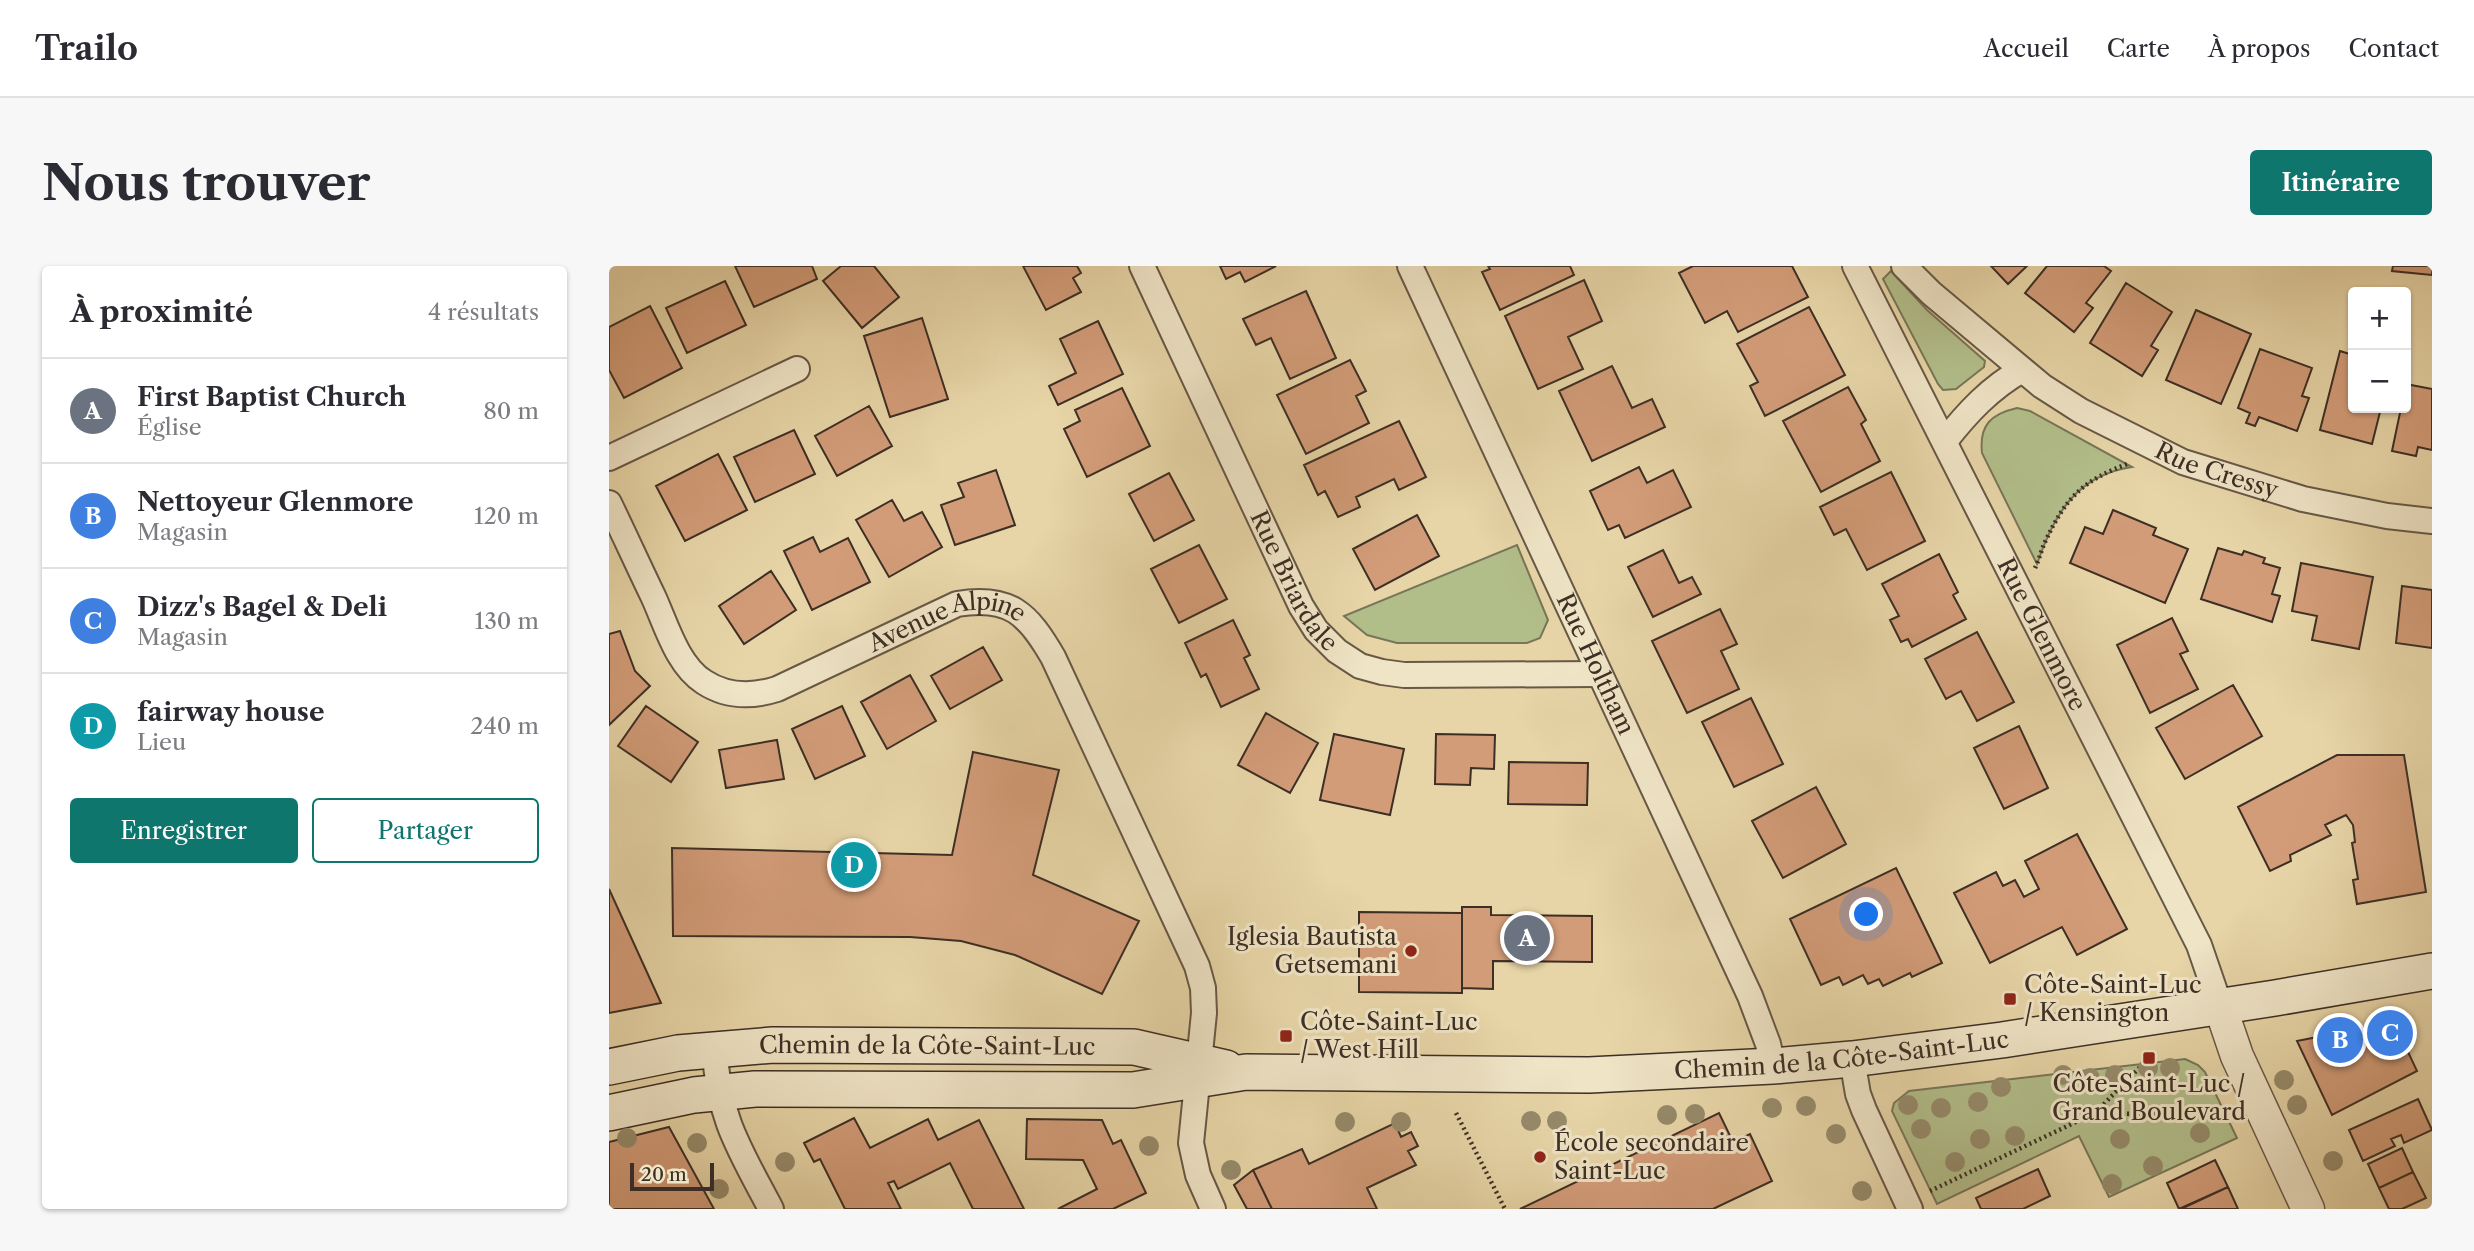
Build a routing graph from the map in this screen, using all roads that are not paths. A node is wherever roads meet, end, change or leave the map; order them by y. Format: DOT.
graph roads {
  1 [pos="1142,266"];
  2 [pos="1410,266"];
  3 [pos="1855,266"];
  4 [pos="1903,266"];
  5 [pos="797,369"];
  6 [pos="2022,370"];
  7 [pos="1945,441"];
  8 [pos="609,457"];
  9 [pos="609,503"];
  10 [pos="2432,521"];
  11 [pos="1599,674"];
  12 [pos="2432,971"];
  13 [pos="2220,1006"];
  14 [pos="715,1049"];
  15 [pos="1852,1059"];
  16 [pos="1773,1066"];
  17 [pos="609,1067"];
  18 [pos="1198,1071"];
  19 [pos="718,1091"];
  20 [pos="609,1113"];
  21 [pos="1918,1201"];
  22 [pos="771,1209"];
  23 [pos="1213,1209"];
  24 [pos="2308,1209"];
  1 -- 11 [label="street, Rue Briardale"];
  2 -- 11 [label="street, Rue Holtham"];
  3 -- 7 [label="street, Rue Glenmore"];
  4 -- 6 [label="street, Rue Cressy"];
  5 -- 8 [label="street"];
  6 -- 7 [label="street"];
  6 -- 10 [label="street, Rue Cressy"];
  7 -- 13 [label="street, Rue Glenmore"];
  9 -- 18 [label="street, Avenue Alpine"];
  11 -- 16 [label="street, Rue Holtham"];
  12 -- 13 [label="main road, Chemin de la Côte-Saint-Luc"];
  13 -- 15 [label="main road, Chemin de la Côte-Saint-Luc"];
  13 -- 24 [label="street"];
  14 -- 17 [label="main road, Chemin de la Côte-Saint-Luc"];
  14 -- 18 [label="main road, Chemin de la Côte-Saint-Luc"];
  14 -- 19 [label="street"];
  15 -- 16 [label="main road, Chemin de la Côte-Saint-Luc"];
  15 -- 21 [label="street"];
  16 -- 18 [label="main road, Chemin de la Côte-Saint-Luc"];
  18 -- 19 [label="main road, Chemin de la Côte-Saint-Luc"];
  18 -- 23 [label="street, Avenue Alpine"];
  19 -- 20 [label="main road, Chemin de la Côte-Saint-Luc"];
  19 -- 22 [label="street"];
}
